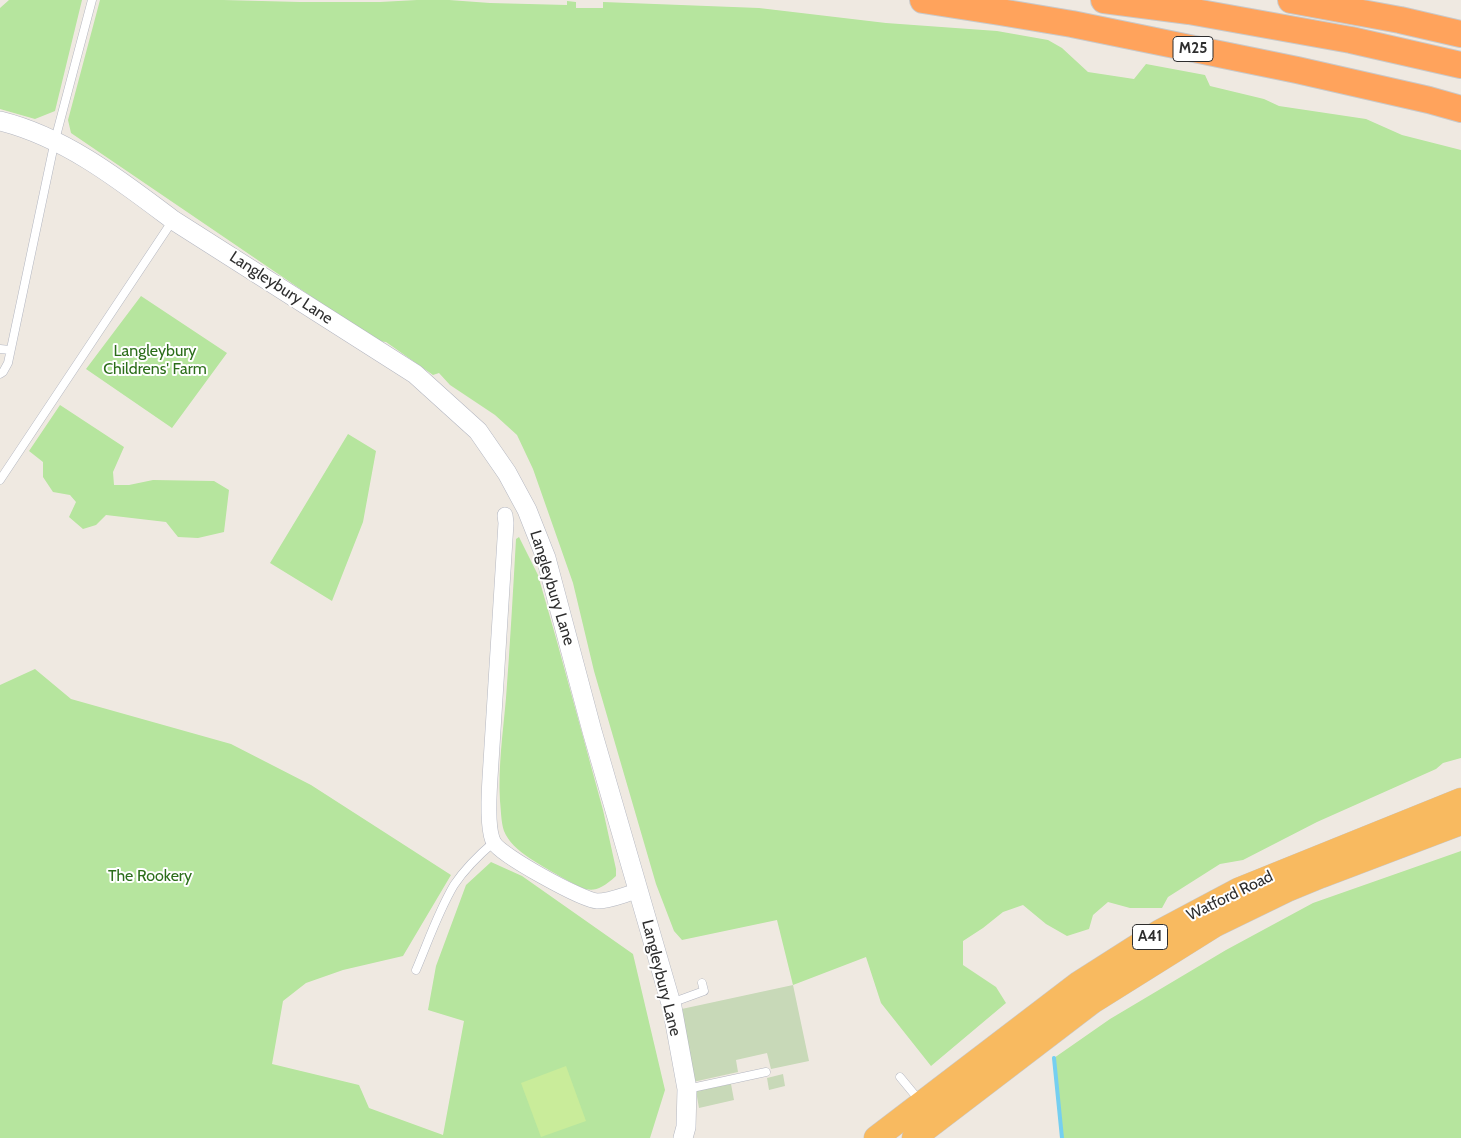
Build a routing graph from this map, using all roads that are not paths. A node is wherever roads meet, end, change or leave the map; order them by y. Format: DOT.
graph roads {
  1 [pos="923,0"];
  2 [pos="1104,0"];
  3 [pos="1291,0"];
  4 [pos="91,3"];
  5 [pos="1461,34"];
  6 [pos="1461,65"];
  7 [pos="1461,109"];
  8 [pos="0,121"];
  9 [pos="55,140"];
  10 [pos="173,220"];
  11 [pos="0,349"];
  12 [pos="10,350"];
  13 [pos="0,374"];
  14 [pos="0,480"];
  15 [pos="505,515"];
  16 [pos="1461,800"];
  17 [pos="1461,823"];
  18 [pos="494,842"];
  19 [pos="638,891"];
  20 [pos="416,970"];
  21 [pos="702,983"];
  22 [pos="671,1003"];
  23 [pos="766,1072"];
  24 [pos="900,1076"];
  25 [pos="687,1089"];
  26 [pos="929,1112"];
  27 [pos="683,1138"];
  28 [pos="876,1138"];
  29 [pos="914,1138"];
  1 -- 7 [label="highway, M25"];
  2 -- 6 [label="highway, M25"];
  3 -- 5 [label="highway"];
  4 -- 9 [label="lane"];
  8 -- 9 [label="street, Langleybury Lane"];
  9 -- 10 [label="street, Langleybury Lane"];
  9 -- 12 [label="lane"];
  10 -- 14 [label="lane"];
  10 -- 19 [label="street, Langleybury Lane"];
  11 -- 12 [label="lane"];
  12 -- 13 [label="lane"];
  15 -- 18 [label="street"];
  16 -- 26 [label="highway, Watford Road / A41"];
  17 -- 26 [label="highway, Watford Road / A41"];
  18 -- 19 [label="street"];
  18 -- 20 [label="lane"];
  19 -- 22 [label="street, Langleybury Lane"];
  21 -- 22 [label="lane"];
  22 -- 25 [label="street, Langleybury Lane"];
  23 -- 25 [label="lane"];
  24 -- 26 [label="lane"];
  25 -- 27 [label="street, Langleybury Lane"];
  26 -- 28 [label="highway, Watford Road / A41"];
  26 -- 29 [label="highway, Watford Road / A41"];
}
